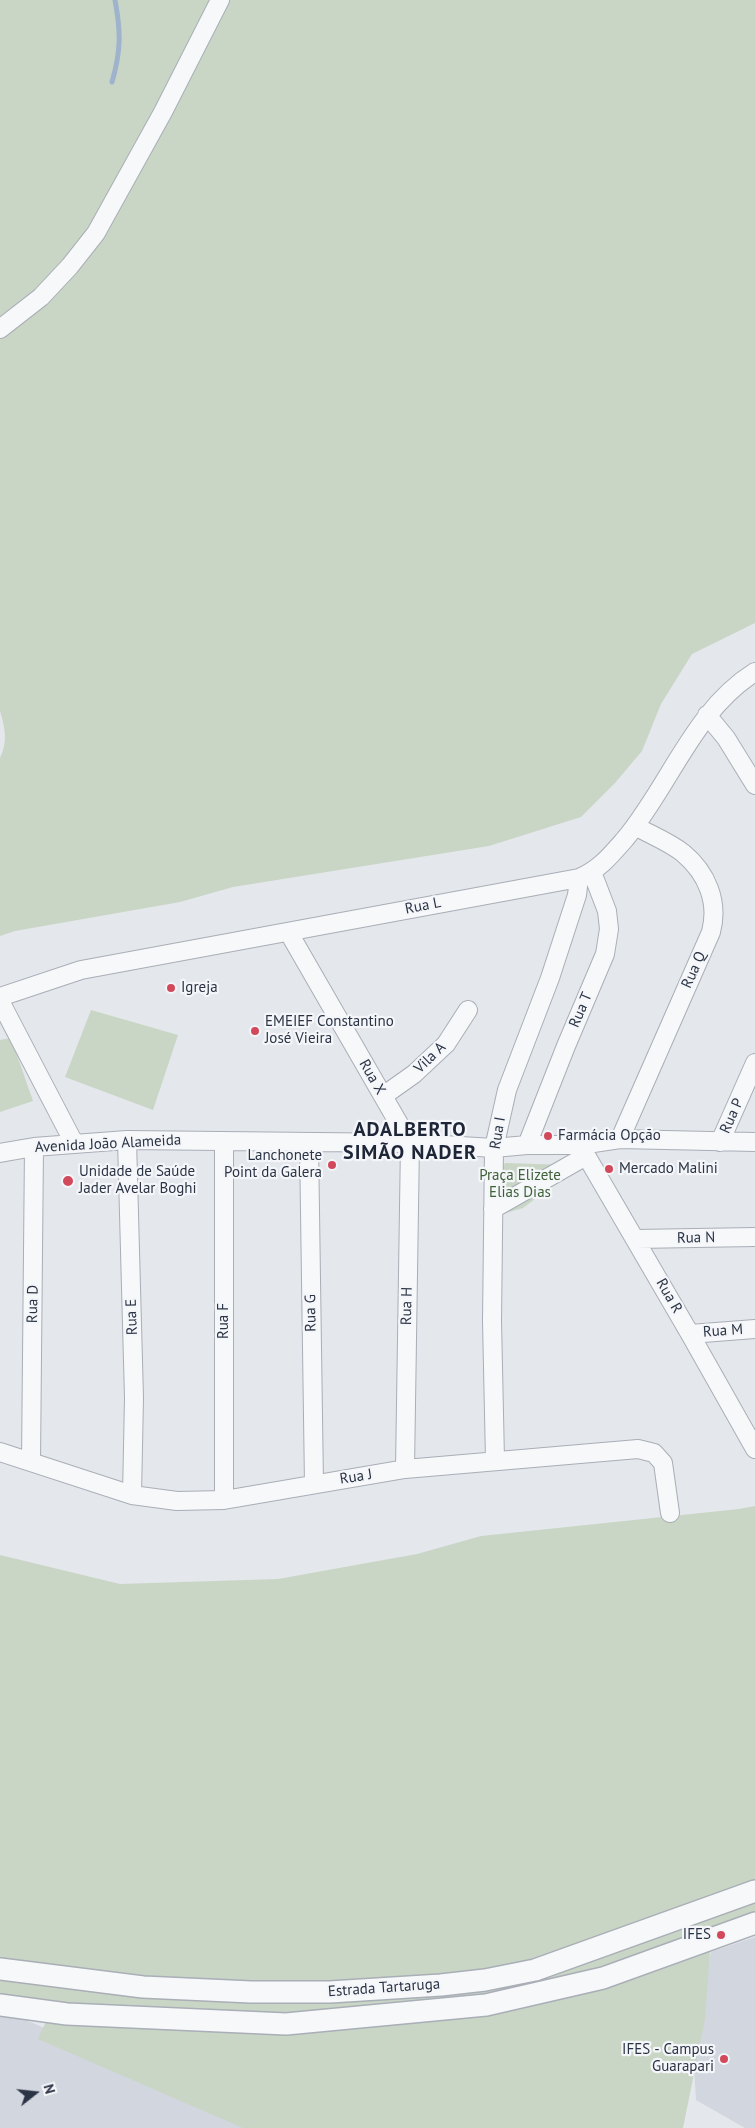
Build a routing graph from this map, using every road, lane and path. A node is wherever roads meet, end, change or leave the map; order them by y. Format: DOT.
graph roads {
  1 [pos="220,0"];
  2 [pos="0,329"];
  3 [pos="755,672"];
  4 [pos="707,715"];
  5 [pos="755,785"];
  6 [pos="635,826"];
  7 [pos="586,875"];
  8 [pos="289,933"];
  9 [pos="0,997"];
  10 [pos="0,1001"];
  11 [pos="468,1010"];
  12 [pos="755,1063"];
  13 [pos="383,1096"];
  14 [pos="127,1140"];
  15 [pos="620,1140"];
  16 [pos="224,1142"];
  17 [pos="720,1142"];
  18 [pos="755,1142"];
  19 [pos="74,1143"];
  20 [pos="309,1143"];
  21 [pos="410,1143"];
  22 [pos="527,1145"];
  23 [pos="34,1147"];
  24 [pos="494,1148"];
  25 [pos="583,1150"];
  26 [pos="0,1153"];
  27 [pos="493,1209"];
  28 [pos="755,1237"];
  29 [pos="636,1239"];
  30 [pos="755,1329"];
  31 [pos="690,1334"];
  32 [pos="755,1449"];
  33 [pos="0,1452"];
  34 [pos="495,1460"];
  35 [pos="31,1462"];
  36 [pos="405,1469"];
  37 [pos="314,1484"];
  38 [pos="132,1495"];
  39 [pos="224,1500"];
  40 [pos="670,1514"];
  41 [pos="755,1891"];
  42 [pos="755,1923"];
  43 [pos="0,1970"];
  44 [pos="0,2005"];
  1 -- 2 [label="street"];
  3 -- 4 [label="street"];
  4 -- 5 [label="street"];
  4 -- 6 [label="street"];
  6 -- 7 [label="street"];
  6 -- 15 [label="street, Rua Q"];
  7 -- 8 [label="street, Rua L"];
  7 -- 22 [label="street, Rua T"];
  7 -- 24 [label="street, Rua I"];
  8 -- 9 [label="street, Rua L"];
  8 -- 13 [label="street, Rua X"];
  10 -- 19 [label="street"];
  11 -- 13 [label="street, Vila A"];
  12 -- 17 [label="street, Rua P"];
  13 -- 21 [label="street, Rua X"];
  14 -- 16 [label="street, Avenida João Alameida"];
  14 -- 19 [label="street, Avenida João Alameida"];
  14 -- 38 [label="street, Rua E"];
  15 -- 17 [label="street, Avenida João Alameida"];
  15 -- 25 [label="street, Avenida João Alameida"];
  16 -- 20 [label="street, Avenida João Alameida"];
  16 -- 39 [label="street, Rua F"];
  17 -- 18 [label="street, Avenida João Alameida"];
  19 -- 23 [label="street, Avenida João Alameida"];
  20 -- 21 [label="street, Avenida João Alameida"];
  20 -- 37 [label="street, Rua G"];
  21 -- 24 [label="street, Avenida João Alameida"];
  21 -- 36 [label="street, Rua H"];
  22 -- 24 [label="street, Avenida João Alameida"];
  22 -- 25 [label="street, Avenida João Alameida"];
  23 -- 26 [label="street, Avenida João Alameida"];
  23 -- 35 [label="street, Rua D"];
  24 -- 27 [label="street, Rua I"];
  25 -- 27 [label="street"];
  25 -- 29 [label="street, Rua R"];
  27 -- 34 [label="street, Rua I"];
  28 -- 29 [label="street, Rua N"];
  29 -- 31 [label="street, Rua R"];
  30 -- 31 [label="street, Rua M"];
  31 -- 32 [label="street, Rua R"];
  33 -- 35 [label="street, Rua J"];
  34 -- 36 [label="street, Rua J"];
  34 -- 40 [label="street, Rua J"];
  35 -- 38 [label="street, Rua J"];
  36 -- 37 [label="street, Rua J"];
  37 -- 39 [label="street, Rua J"];
  38 -- 39 [label="street, Rua J"];
  41 -- 43 [label="street, Estrada Tartaruga"];
  42 -- 44 [label="street, Estrada Tartaruga"];
}
